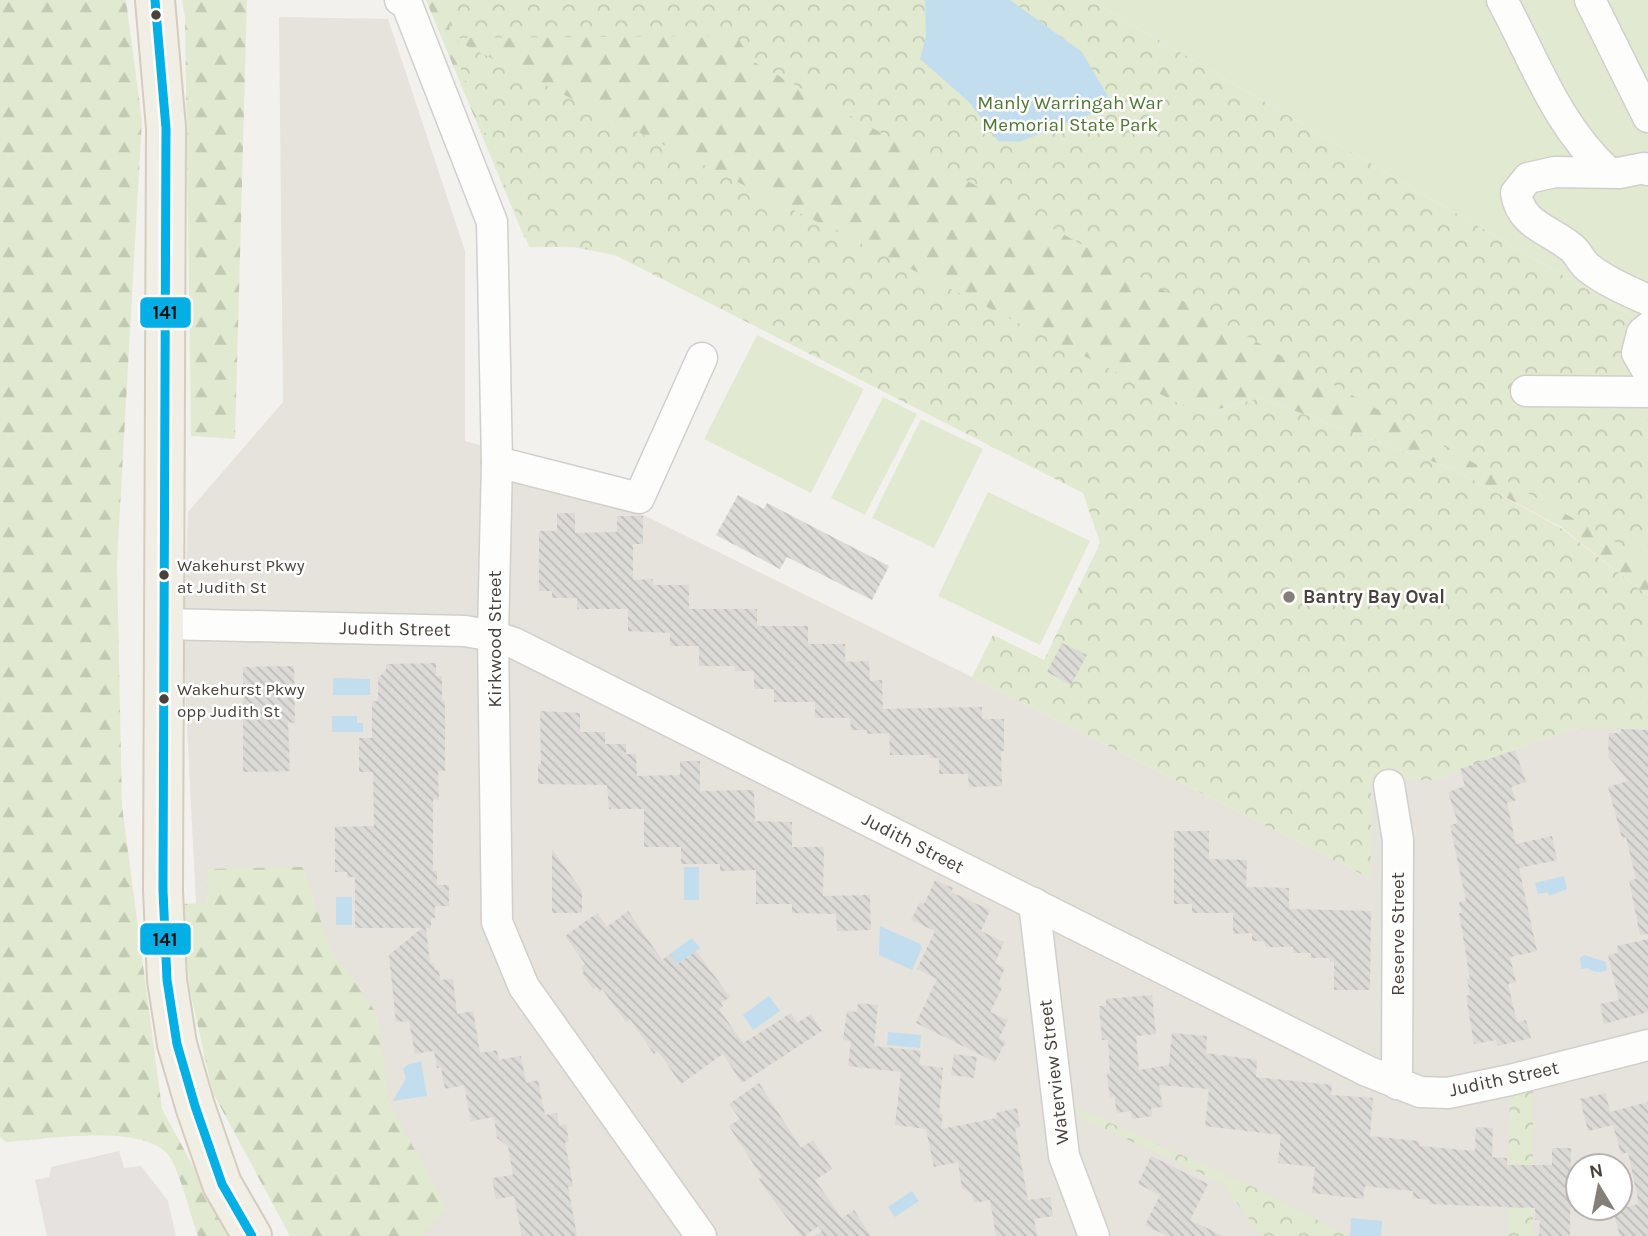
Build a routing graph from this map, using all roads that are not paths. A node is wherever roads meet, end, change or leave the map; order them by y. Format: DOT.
graph roads {
  1 [pos="155,0"];
  2 [pos="1502,0"];
  3 [pos="1590,0"];
  4 [pos="404,1"];
  5 [pos="1648,117"];
  6 [pos="1647,166"];
  7 [pos="1608,172"];
  8 [pos="1648,299"];
  9 [pos="1648,328"];
  10 [pos="702,358"];
  11 [pos="1648,372"];
  12 [pos="1526,391"];
  13 [pos="1648,392"];
  14 [pos="497,462"];
  15 [pos="163,624"];
  16 [pos="493,636"];
  17 [pos="1390,785"];
  18 [pos="1034,904"];
  19 [pos="1648,1045"];
  20 [pos="1397,1084"];
  21 [pos="251,1236"];
  22 [pos="701,1236"];
  23 [pos="1094,1236"];
  1 -- 15 [label="main road"];
  2 -- 7 [label="street"];
  3 -- 5 [label="street"];
  4 -- 14 [label="street, Kirkwood Street"];
  6 -- 7 [label="street"];
  7 -- 8 [label="street"];
  9 -- 11 [label="street"];
  10 -- 14 [label="street"];
  12 -- 13 [label="street"];
  14 -- 16 [label="street, Kirkwood Street"];
  15 -- 16 [label="street, Judith Street"];
  15 -- 21 [label="main road"];
  16 -- 18 [label="street, Judith Street"];
  16 -- 22 [label="street, Kirkwood Street"];
  17 -- 20 [label="street, Reserve Street"];
  18 -- 20 [label="street, Judith Street"];
  18 -- 23 [label="street, Waterview Street"];
  19 -- 20 [label="street, Judith Street"];
}
